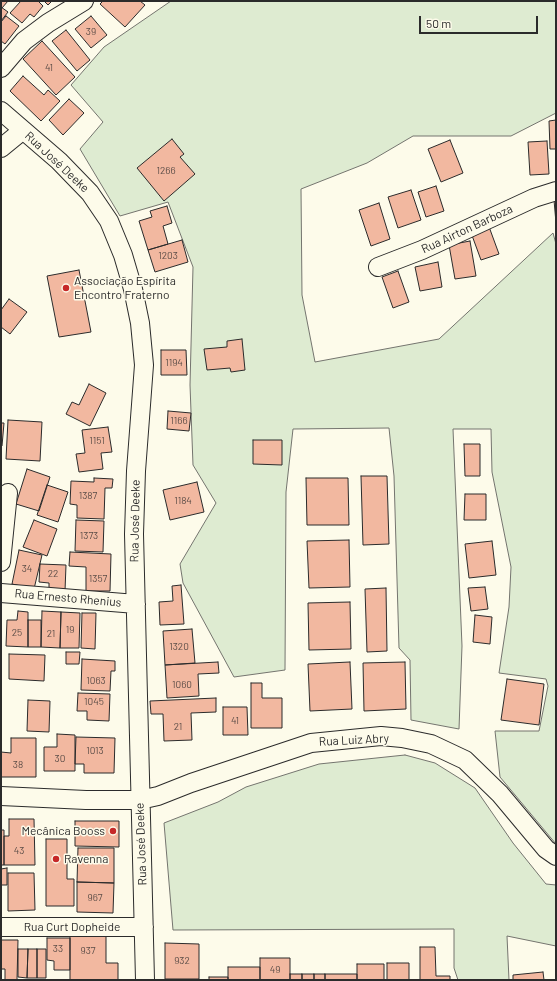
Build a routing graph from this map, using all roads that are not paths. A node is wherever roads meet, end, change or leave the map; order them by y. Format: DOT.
graph roads {
  1 [pos="84,1"];
  2 [pos="1,68"];
  3 [pos="1,111"];
  4 [pos="23,130"];
  5 [pos="1,148"];
  6 [pos="556,191"];
  7 [pos="378,267"];
  8 [pos="8,493"];
  9 [pos="1,562"];
  10 [pos="1,593"];
  11 [pos="136,604"];
  12 [pos="1,796"];
  13 [pos="140,800"];
  14 [pos="556,856"];
  15 [pos="1,926"];
  16 [pos="144,927"];
  17 [pos="145,980"];
  1 -- 2 [label="street"];
  3 -- 4 [label="street, Rua José Deeke"];
  4 -- 5 [label="street"];
  4 -- 11 [label="street, Rua José Deeke"];
  6 -- 7 [label="street, Rua Airton Barboza"];
  8 -- 9 [label="street"];
  10 -- 11 [label="street, Rua Ernesto Rhenius"];
  11 -- 13 [label="street, Rua José Deeke"];
  12 -- 13 [label="street, Rua Luiz Abry"];
  13 -- 14 [label="street, Rua Luiz Abry"];
  13 -- 16 [label="street, Rua José Deeke"];
  15 -- 16 [label="street, Rua Curt Dopheide"];
  16 -- 17 [label="street, Rua José Deeke"];
}
